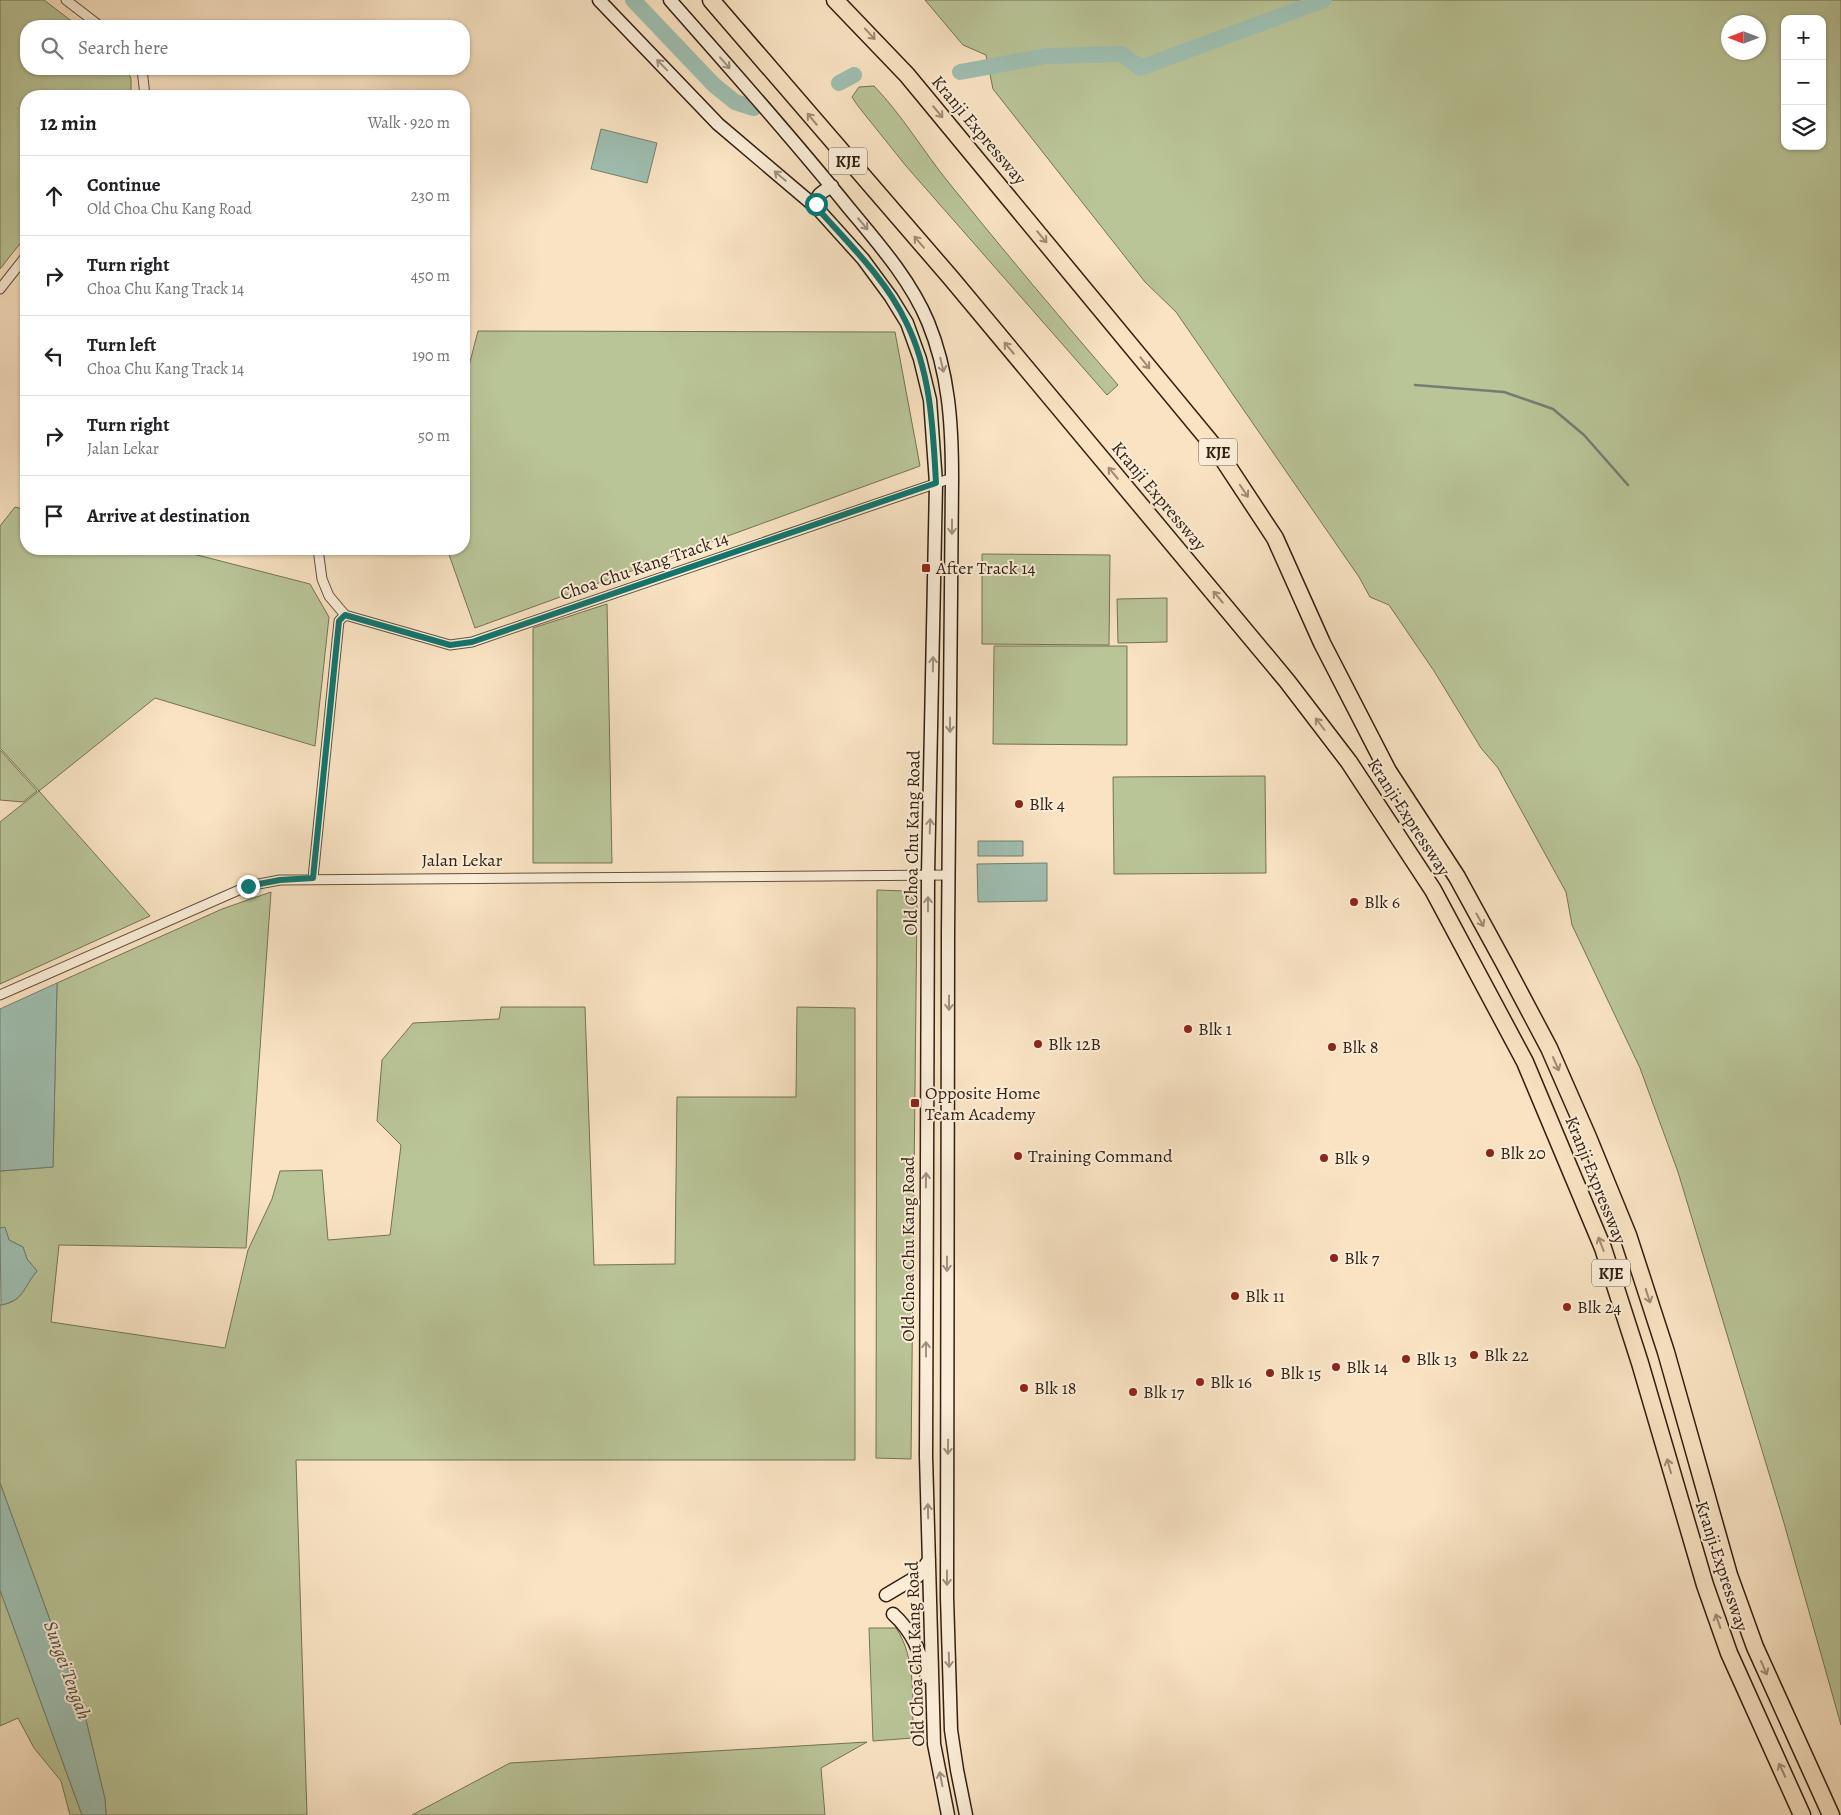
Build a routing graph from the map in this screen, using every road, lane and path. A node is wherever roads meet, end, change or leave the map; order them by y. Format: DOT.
graph roads {
  1 [pos="66,0"];
  2 [pos="599,0"];
  3 [pos="670,0"];
  4 [pos="712,0"];
  5 [pos="835,0"];
  6 [pos="92,20"];
  7 [pos="143,75"];
  8 [pos="144,90"];
  9 [pos="832,186"];
  10 [pos="817,208"];
  11 [pos="20,264"];
  12 [pos="0,289"];
  13 [pos="952,478"];
  14 [pos="936,483"];
  15 [pos="319,555"];
  16 [pos="345,615"];
  17 [pos="928,875"];
  18 [pos="949,875"];
  19 [pos="313,878"];
  20 [pos="0,995"];
  21 [pos="947,1216"];
  22 [pos="925,1229"];
  23 [pos="929,1560"];
  24 [pos="886,1595"];
  25 [pos="893,1614"];
  26 [pos="931,1689"];
  27 [pos="948,1815"];
  28 [pos="966,1815"];
  29 [pos="1802,1815"];
  30 [pos="1831,1815"];
  1 -- 6 [label="street"];
  10 -- 2 [label="main road, Old Choa Chu Kang Road, one-way"];
  3 -- 9 [label="main road, Old Choa Chu Kang Road, one-way"];
  29 -- 4 [label="highway, Kranji Expressway / KJE, one-way"];
  5 -- 30 [label="highway, Kranji Expressway / KJE, one-way"];
  7 -- 8 [label="street"];
  9 -- 10 [label="main road"];
  9 -- 13 [label="main road, Old Choa Chu Kang Road, one-way"];
  10 -- 14 [label="main road, Old Choa Chu Kang Road"];
  11 -- 12 [label="street"];
  13 -- 14 [label="street, Choa Chu Kang Track 14"];
  13 -- 18 [label="main road, Old Choa Chu Kang Road, one-way"];
  14 -- 16 [label="street, Choa Chu Kang Track 14"];
  17 -- 14 [label="main road, Old Choa Chu Kang Road, one-way"];
  15 -- 16 [label="street"];
  16 -- 19 [label="street"];
  17 -- 18 [label="street, Jalan Lekar"];
  17 -- 19 [label="street, Jalan Lekar"];
  22 -- 17 [label="main road, Old Choa Chu Kang Road, one-way"];
  18 -- 21 [label="main road, Old Choa Chu Kang Road, one-way"];
  19 -- 20 [label="street, Jalan Lekar"];
  21 -- 22 [label="main road"];
  21 -- 28 [label="main road, Old Choa Chu Kang Road, one-way"];
  23 -- 22 [label="main road, Old Choa Chu Kang Road, one-way"];
  23 -- 24 [label="main road"];
  23 -- 26 [label="main road, Old Choa Chu Kang Road"];
  25 -- 26 [label="main road"];
  27 -- 26 [label="main road, Old Choa Chu Kang Road, one-way"];
}
